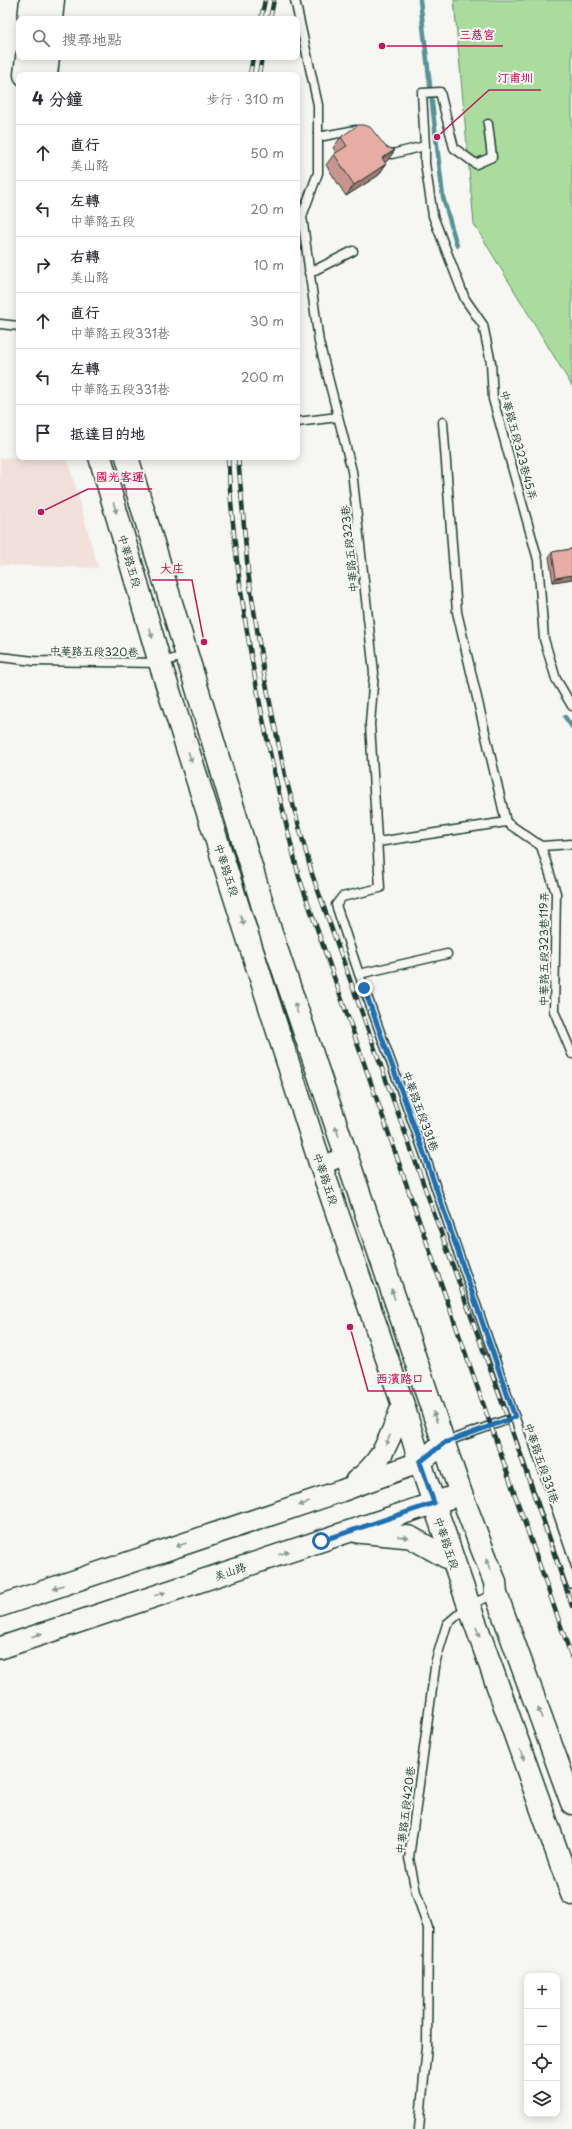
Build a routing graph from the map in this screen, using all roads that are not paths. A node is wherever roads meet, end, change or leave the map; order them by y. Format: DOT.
graph roads {
  1 [pos="31,0"];
  2 [pos="53,0"];
  3 [pos="295,0"];
  4 [pos="29,16"];
  5 [pos="51,16"];
  6 [pos="299,16"];
  7 [pos="300,23"];
  8 [pos="26,60"];
  9 [pos="48,60"];
  10 [pos="25,72"];
  11 [pos="46,72"];
  12 [pos="488,124"];
  13 [pos="366,134"];
  14 [pos="318,137"];
  15 [pos="425,146"];
  16 [pos="378,149"];
  17 [pos="300,214"];
  18 [pos="300,222"];
  19 [pos="353,251"];
  20 [pos="309,273"];
  21 [pos="0,324"];
  22 [pos="16,326"];
  23 [pos="338,417"];
  24 [pos="300,422"];
  25 [pos="443,422"];
  26 [pos="101,460"];
  27 [pos="128,460"];
  28 [pos="186,655"];
  29 [pos="0,658"];
  30 [pos="160,663"];
  31 [pos="572,706"];
  32 [pos="506,822"];
  33 [pos="378,842"];
  34 [pos="572,844"];
  35 [pos="541,846"];
  36 [pos="380,888"];
  37 [pos="447,954"];
  38 [pos="359,974"];
  39 [pos="572,1054"];
  40 [pos="345,1156"];
  41 [pos="321,1166"];
  42 [pos="403,1404"];
  43 [pos="515,1417"];
  44 [pos="444,1443"];
  45 [pos="420,1462"];
  46 [pos="341,1491"];
  47 [pos="461,1494"];
  48 [pos="434,1503"];
  49 [pos="350,1531"];
  50 [pos="453,1561"];
  51 [pos="572,1584"];
  52 [pos="496,1594"];
  53 [pos="468,1605"];
  54 [pos="0,1606"];
  55 [pos="0,1648"];
  56 [pos="572,1802"];
  57 [pos="572,1894"];
  58 [pos="419,2129"];
  1 -- 4 [label="main road"];
  2 -- 5 [label="main road"];
  3 -- 6 [label="lane"];
  7 -- 14 [label="lane"];
  8 -- 10 [label="main road"];
  9 -- 11 [label="main road"];
  12 -- 15 [label="lane, 中華路五段323巷45弄"];
  13 -- 14 [label="lane"];
  14 -- 17 [label="lane"];
  15 -- 16 [label="lane"];
  15 -- 31 [label="lane, 中華路五段323巷45弄"];
  18 -- 20 [label="lane, 中華路五段323巷"];
  19 -- 20 [label="lane"];
  20 -- 23 [label="lane, 中華路五段323巷"];
  21 -- 22 [label="lane"];
  23 -- 24 [label="lane"];
  23 -- 33 [label="lane, 中華路五段323巷"];
  25 -- 32 [label="lane"];
  26 -- 30 [label="main road, 中華路五段, one-way"];
  27 -- 28 [label="main road"];
  28 -- 30 [label="lane, 中華路五段320巷"];
  40 -- 28 [label="main road, one-way"];
  29 -- 30 [label="lane, 中華路五段320巷"];
  30 -- 41 [label="main road, 中華路五段, one-way"];
  32 -- 33 [label="lane"];
  32 -- 35 [label="lane"];
  33 -- 36 [label="lane, 中華路五段323巷"];
  34 -- 35 [label="lane"];
  35 -- 39 [label="lane, 中華路五段323巷119弄"];
  36 -- 38 [label="lane, 中華路五段331巷"];
  37 -- 38 [label="lane"];
  38 -- 43 [label="lane, 中華路五段331巷"];
  40 -- 41 [label="street"];
  44 -- 40 [label="main road, one-way"];
  41 -- 42 [label="main road, 中華路五段"];
  42 -- 45 [label="main road, 中華路五段"];
  42 -- 46 [label="street, one-way"];
  43 -- 44 [label="lane, 中華路五段331巷"];
  43 -- 51 [label="lane, 中華路五段331巷"];
  44 -- 45 [label="street"];
  44 -- 47 [label="main road"];
  45 -- 46 [label="street"];
  45 -- 48 [label="main road, 中華路五段"];
  46 -- 54 [label="street, one-way"];
  47 -- 48 [label="street, 美山路"];
  52 -- 47 [label="main road, one-way"];
  48 -- 49 [label="street, 美山路"];
  48 -- 50 [label="main road, 中華路五段"];
  49 -- 50 [label="street, one-way"];
  55 -- 49 [label="street, 美山路, one-way"];
  50 -- 53 [label="main road, 中華路五段"];
  52 -- 53 [label="lane, 中華路五段420巷"];
  56 -- 52 [label="main road, one-way"];
  53 -- 57 [label="main road, 中華路五段, one-way"];
  53 -- 58 [label="lane, 中華路五段420巷"];
}
